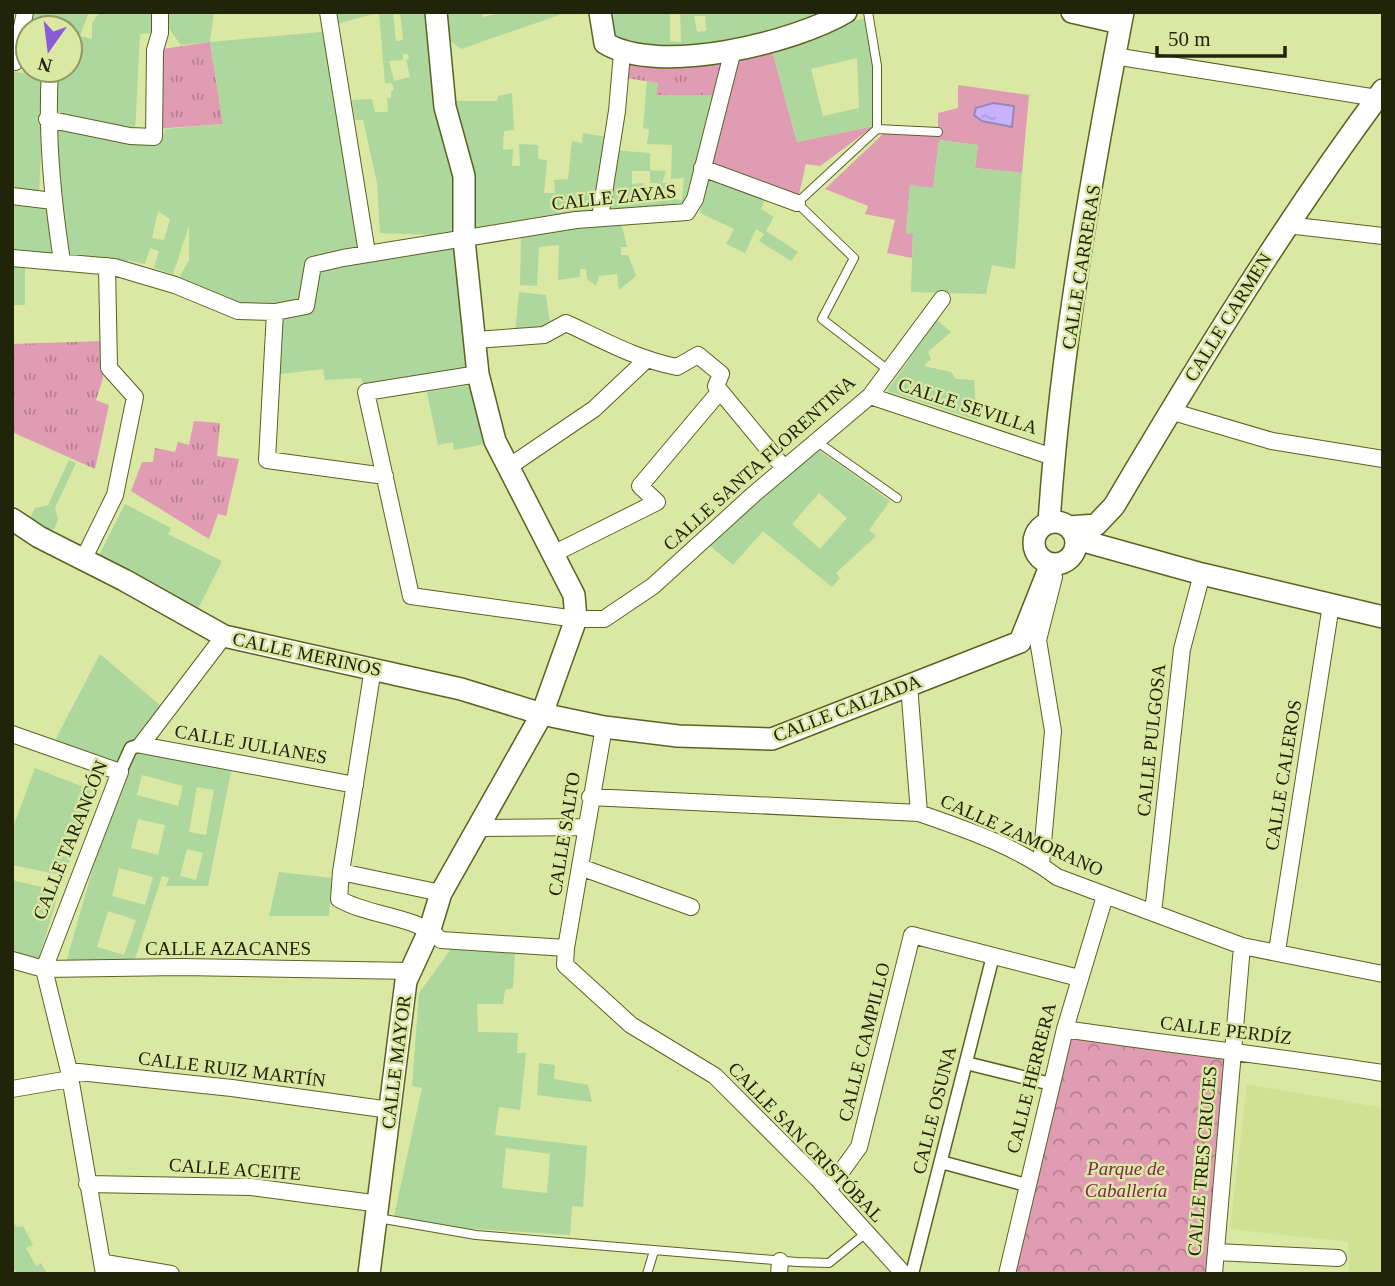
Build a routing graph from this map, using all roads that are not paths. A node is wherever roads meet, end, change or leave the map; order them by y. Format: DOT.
graph roads {
  1 [pos="160,12"];
  2 [pos="328,12"];
  3 [pos="436,12"];
  4 [pos="600,12"];
  5 [pos="846,12"];
  6 [pos="868,12"];
  7 [pos="1072,12"];
  8 [pos="1121,18"];
  9 [pos="820,20"];
  10 [pos="613,48"];
  11 [pos="733,50"];
  12 [pos="1114,56"];
  13 [pos="49,84"];
  14 [pos="1379,98"];
  15 [pos="47,119"];
  16 [pos="877,130"];
  17 [pos="938,132"];
  18 [pos="702,168"];
  19 [pos="12,196"];
  20 [pos="53,201"];
  21 [pos="797,203"];
  22 [pos="600,218"];
  23 [pos="1287,225"];
  24 [pos="1383,236"];
  25 [pos="464,240"];
  26 [pos="367,253"];
  27 [pos="12,258"];
  28 [pos="62,261"];
  29 [pos="107,266"];
  30 [pos="942,299"];
  31 [pos="275,312"];
  32 [pos="475,340"];
  33 [pos="646,360"];
  34 [pos="888,370"];
  35 [pos="478,374"];
  36 [pos="720,391"];
  37 [pos="870,396"];
  38 [pos="1170,411"];
  39 [pos="816,441"];
  40 [pos="1054,457"];
  41 [pos="1383,459"];
  42 [pos="510,466"];
  43 [pos="784,468"];
  44 [pos="385,476"];
  45 [pos="897,498"];
  46 [pos="12,519"];
  47 [pos="1065,530"];
  48 [pos="555,553"];
  49 [pos="83,560"];
  50 [pos="1055,564"];
  51 [pos="1202,574"];
  52 [pos="1331,605"];
  53 [pos="1383,617"];
  54 [pos="576,619"];
  55 [pos="224,636"];
  56 [pos="373,668"];
  57 [pos="909,685"];
  58 [pos="542,714"];
  59 [pos="604,727"];
  60 [pos="12,734"];
  61 [pos="141,745"];
  62 [pos="120,772"];
  63 [pos="355,785"];
  64 [pos="590,797"];
  65 [pos="919,813"];
  66 [pos="586,827"];
  67 [pos="479,828"];
  68 [pos="1041,864"];
  69 [pos="580,867"];
  70 [pos="341,872"];
  71 [pos="441,893"];
  72 [pos="1105,896"];
  73 [pos="691,907"];
  74 [pos="1153,913"];
  75 [pos="429,929"];
  76 [pos="1242,946"];
  77 [pos="566,948"];
  78 [pos="1277,951"];
  79 [pos="993,956"];
  80 [pos="12,960"];
  81 [pos="44,970"];
  82 [pos="411,971"];
  83 [pos="1383,974"];
  84 [pos="1079,978"];
  85 [pos="1065,1029"];
  86 [pos="1232,1051"];
  87 [pos="966,1063"];
  88 [pos="1383,1073"];
  89 [pos="70,1075"];
  90 [pos="1051,1084"];
  91 [pos="12,1089"];
  92 [pos="390,1110"];
  93 [pos="940,1162"];
  94 [pos="87,1184"];
  95 [pos="1026,1185"];
  96 [pos="828,1190"];
  97 [pos="379,1211"];
  98 [pos="866,1233"];
  99 [pos="654,1251"];
  100 [pos="1216,1252"];
  101 [pos="1338,1258"];
  102 [pos="104,1268"];
  103 [pos="779,1268"];
  104 [pos="171,1274"];
  105 [pos="369,1274"];
  106 [pos="647,1274"];
  107 [pos="904,1274"];
  108 [pos="912,1274"];
  109 [pos="1007,1274"];
  110 [pos="1214,1274"];
  1 -- 15 [label="street"];
  2 -- 26 [label="street"];
  3 -- 25 [label="street"];
  4 -- 10 [label="street"];
  5 -- 9 [label="street"];
  6 -- 16 [label="lane"];
  7 -- 8 [label="street"];
  8 -- 12 [label="street, CALLE CARRERAS"];
  9 -- 11 [label="street"];
  10 -- 11 [label="street"];
  10 -- 22 [label="street"];
  11 -- 18 [label="street, CALLE ZAYAS"];
  12 -- 14 [label="street"];
  12 -- 40 [label="street, CALLE CARRERAS"];
  13 -- 15 [label="street"];
  14 -- 23 [label="street, CALLE CARMEN"];
  15 -- 20 [label="street"];
  16 -- 17 [label="lane"];
  16 -- 21 [label="lane"];
  18 -- 21 [label="street"];
  18 -- 22 [label="street, CALLE ZAYAS"];
  19 -- 20 [label="street"];
  20 -- 28 [label="street"];
  21 -- 34 [label="lane"];
  22 -- 25 [label="street, CALLE ZAYAS"];
  23 -- 24 [label="street"];
  23 -- 38 [label="street, CALLE CARMEN"];
  25 -- 26 [label="street, CALLE ZAYAS"];
  25 -- 32 [label="street"];
  26 -- 31 [label="street, CALLE ZAYAS"];
  27 -- 28 [label="street"];
  28 -- 29 [label="street"];
  29 -- 31 [label="street"];
  29 -- 49 [label="street"];
  30 -- 34 [label="street, CALLE SANTA FLORENTINA"];
  31 -- 44 [label="street"];
  32 -- 33 [label="street"];
  32 -- 35 [label="street"];
  33 -- 36 [label="street"];
  33 -- 42 [label="street"];
  34 -- 37 [label="street, CALLE SANTA FLORENTINA"];
  35 -- 42 [label="street"];
  35 -- 44 [label="street"];
  36 -- 43 [label="street"];
  36 -- 48 [label="street"];
  37 -- 39 [label="street, CALLE SANTA FLORENTINA"];
  37 -- 40 [label="street, CALLE SEVILLA"];
  38 -- 41 [label="street"];
  38 -- 47 [label="street, CALLE CARMEN"];
  39 -- 43 [label="street, CALLE SANTA FLORENTINA"];
  39 -- 45 [label="lane"];
  40 -- 47 [label="street, CALLE CARRERAS"];
  42 -- 48 [label="street"];
  43 -- 54 [label="street, CALLE SANTA FLORENTINA"];
  44 -- 54 [label="street, CALLE SANTA FLORENTINA"];
  46 -- 49 [label="street, CALLE MERINOS"];
  47 -- 50 [label="street"];
  47 -- 50 [label="street"];
  47 -- 51 [label="street"];
  48 -- 54 [label="street"];
  49 -- 55 [label="street, CALLE MERINOS"];
  50 -- 57 [label="street, CALLE CALZADA"];
  50 -- 68 [label="street"];
  51 -- 52 [label="street"];
  51 -- 74 [label="street, CALLE PULGOSA"];
  52 -- 53 [label="street"];
  52 -- 78 [label="street, CALLE CALEROS"];
  54 -- 58 [label="street, CALLE MAYOR"];
  55 -- 56 [label="street, CALLE MERINOS"];
  55 -- 61 [label="street, CALLE TARANCÓN"];
  56 -- 58 [label="street, CALLE MERINOS"];
  56 -- 63 [label="street"];
  57 -- 59 [label="street, CALLE CALZADA"];
  57 -- 65 [label="street"];
  58 -- 59 [label="street, CALLE CALZADA"];
  58 -- 67 [label="street, CALLE MAYOR"];
  59 -- 64 [label="street, CALLE SALTO"];
  60 -- 62 [label="street"];
  61 -- 62 [label="street, CALLE TARANCÓN"];
  61 -- 63 [label="street, CALLE JULIANES"];
  62 -- 81 [label="street, CALLE TARANCÓN"];
  63 -- 70 [label="street"];
  64 -- 65 [label="street, CALLE ZAMORANO"];
  64 -- 66 [label="street, CALLE SALTO"];
  65 -- 68 [label="street, CALLE ZAMORANO"];
  66 -- 67 [label="street"];
  66 -- 69 [label="street, CALLE SALTO"];
  67 -- 71 [label="street, CALLE MAYOR"];
  68 -- 72 [label="street, CALLE ZAMORANO"];
  69 -- 73 [label="street"];
  69 -- 77 [label="street, CALLE SALTO"];
  70 -- 71 [label="street"];
  70 -- 75 [label="street"];
  71 -- 75 [label="street, CALLE MAYOR"];
  72 -- 74 [label="street, CALLE ZAMORANO"];
  72 -- 84 [label="street, CALLE HERRERA"];
  74 -- 76 [label="street, CALLE ZAMORANO"];
  75 -- 77 [label="street"];
  75 -- 82 [label="street, CALLE MAYOR"];
  76 -- 78 [label="street, CALLE ZAMORANO"];
  76 -- 86 [label="street, CALLE TRES CRUCES"];
  77 -- 96 [label="street, CALLE SAN CRISTÓBAL"];
  78 -- 83 [label="street, CALLE ZAMORANO"];
  79 -- 84 [label="street"];
  79 -- 87 [label="street, CALLE OSUNA"];
  79 -- 96 [label="street, CALLE CAMPILLO"];
  80 -- 81 [label="street, CALLE AZACANES"];
  81 -- 82 [label="street, CALLE AZACANES"];
  81 -- 89 [label="street"];
  82 -- 92 [label="street, CALLE MAYOR"];
  84 -- 85 [label="street, CALLE HERRERA"];
  85 -- 86 [label="street, CALLE PERDÍZ"];
  85 -- 90 [label="street, CALLE HERRERA"];
  86 -- 88 [label="street, CALLE PERDÍZ"];
  86 -- 100 [label="street, CALLE TRES CRUCES"];
  87 -- 90 [label="street"];
  87 -- 93 [label="street, CALLE OSUNA"];
  89 -- 91 [label="street, CALLE RUIZ MARTÍN"];
  89 -- 92 [label="street, CALLE RUIZ MARTÍN"];
  89 -- 94 [label="street"];
  90 -- 95 [label="street, CALLE HERRERA"];
  92 -- 97 [label="street, CALLE MAYOR"];
  93 -- 95 [label="street"];
  93 -- 108 [label="street, CALLE OSUNA"];
  94 -- 97 [label="street, CALLE ACEITE"];
  94 -- 102 [label="street"];
  95 -- 109 [label="street, CALLE HERRERA"];
  96 -- 98 [label="street, CALLE SAN CRISTÓBAL"];
  97 -- 99 [label="lane"];
  97 -- 105 [label="street, CALLE MAYOR"];
  98 -- 103 [label="lane"];
  98 -- 107 [label="street, CALLE SAN CRISTÓBAL"];
  99 -- 103 [label="lane"];
  99 -- 106 [label="lane"];
  100 -- 101 [label="street"];
  100 -- 110 [label="street, CALLE TRES CRUCES"];
  102 -- 104 [label="street"];
}
